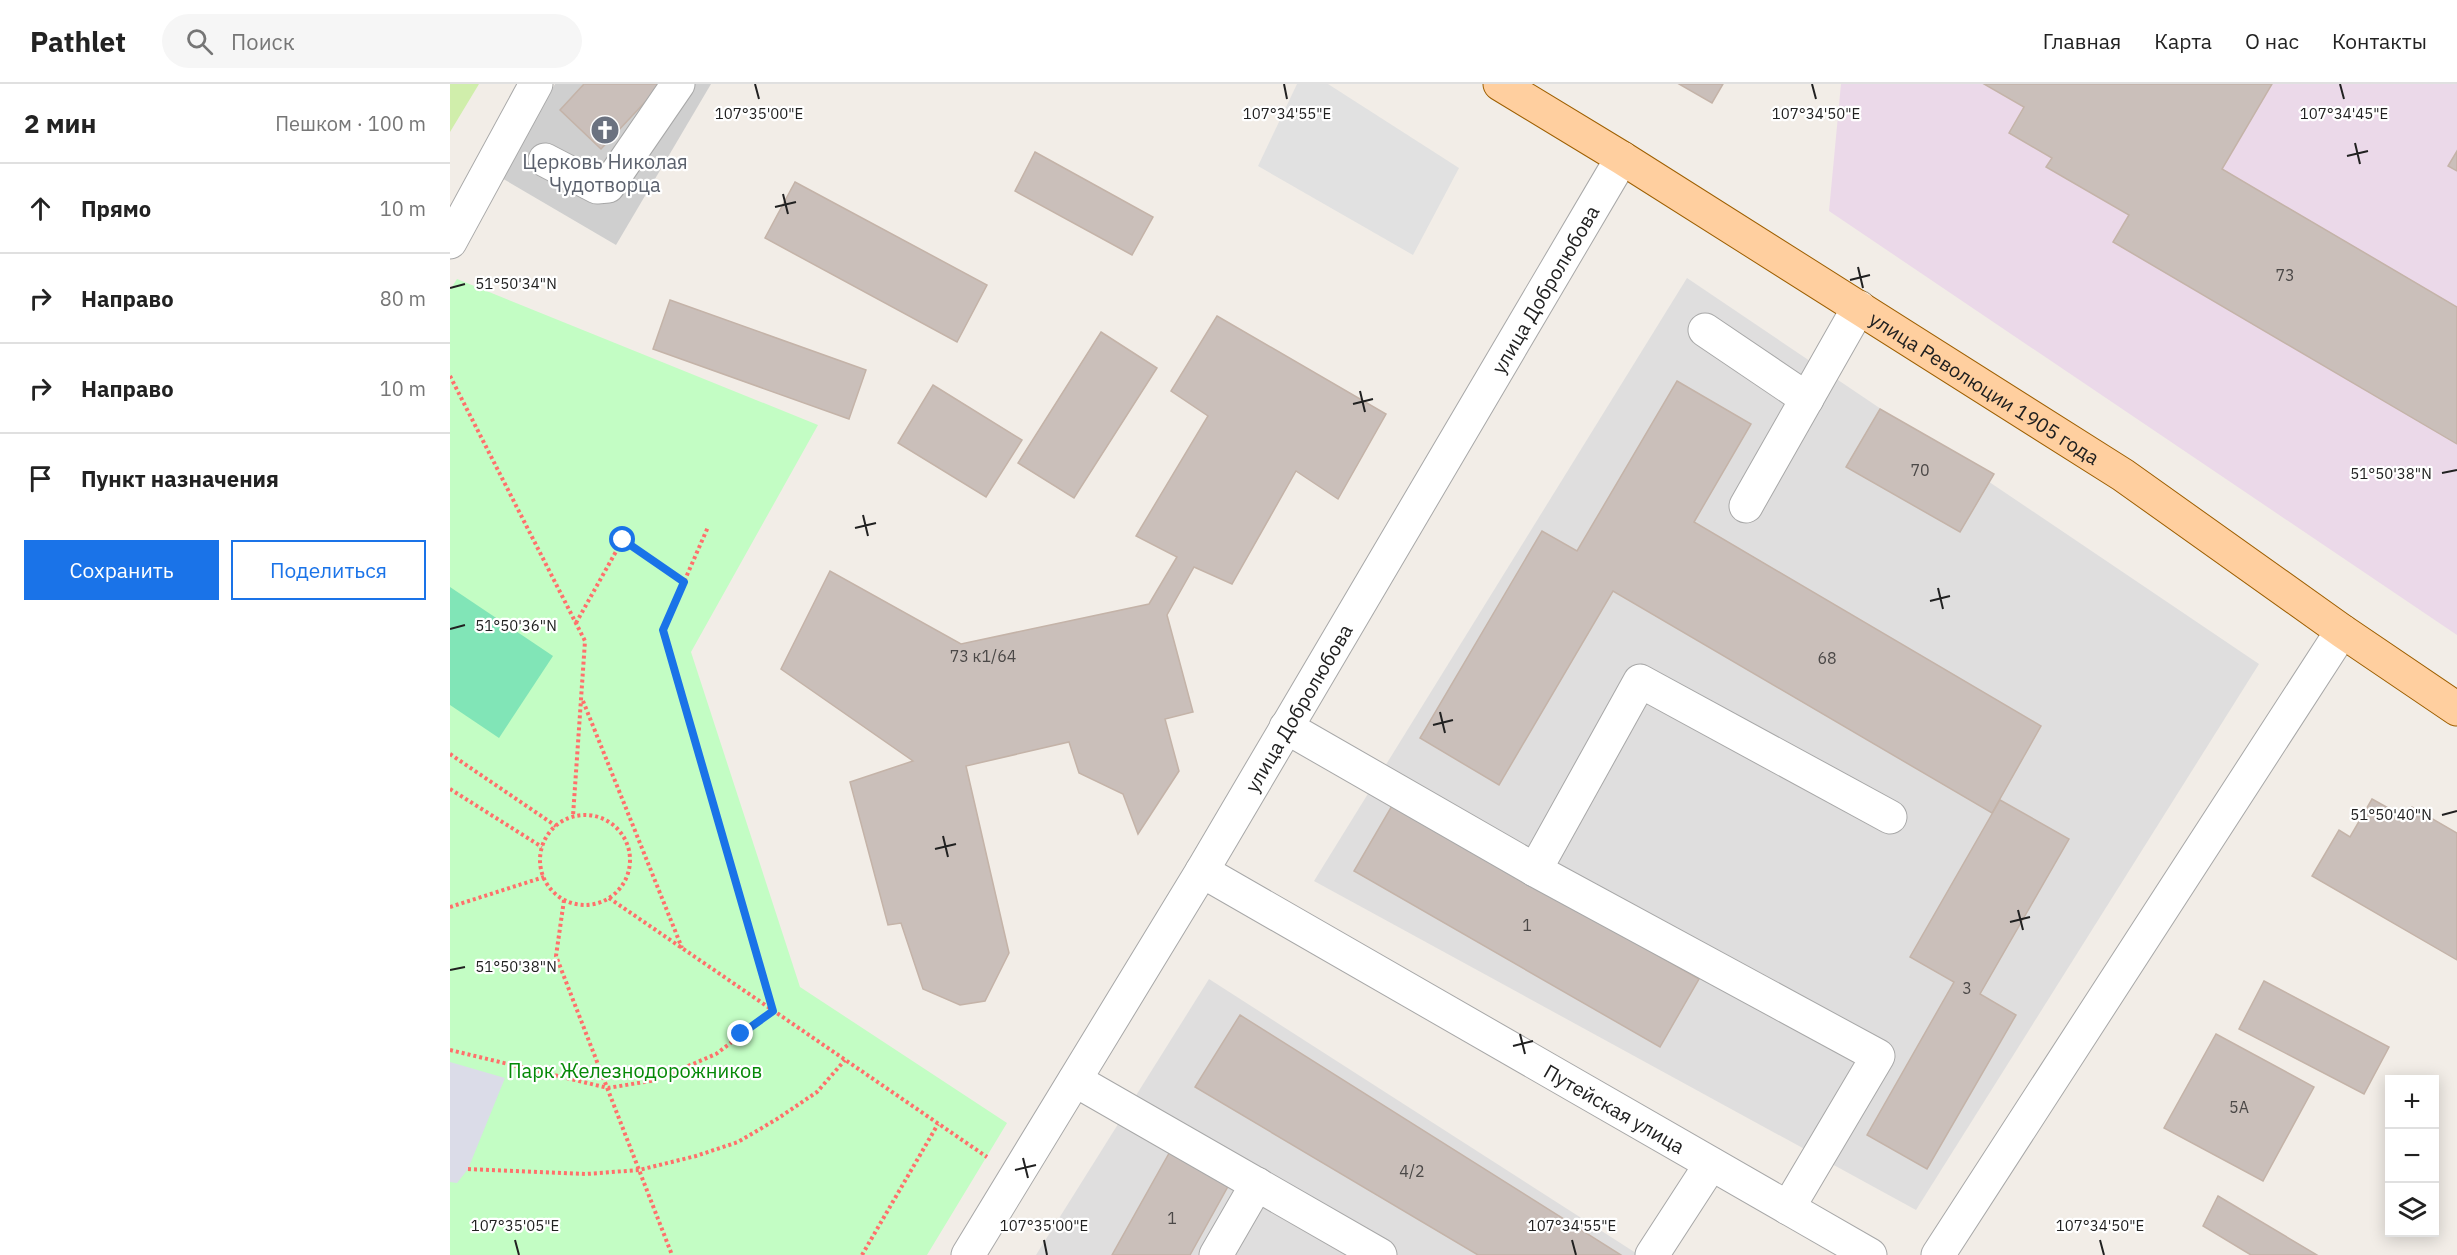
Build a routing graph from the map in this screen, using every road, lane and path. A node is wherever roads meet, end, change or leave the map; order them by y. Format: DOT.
graph roads {
  1 [pos="536,84"];
  2 [pos="678,84"];
  3 [pos="1500,84"];
  4 [pos="1623,158"];
  5 [pos="545,160"];
  6 [pos="450,242"];
  7 [pos="1860,308"];
  8 [pos="1706,330"];
  9 [pos="450,376"];
  10 [pos="1807,399"];
  11 [pos="1746,506"];
  12 [pos="708,527"];
  13 [pos="684,582"];
  14 [pos="576,623"];
  15 [pos="2342,631"];
  16 [pos="581,698"];
  17 [pos="2457,709"];
  18 [pos="1286,727"];
  19 [pos="450,754"];
  20 [pos="450,789"];
  21 [pos="573,816"];
  22 [pos="1890,817"];
  23 [pos="556,826"];
  24 [pos="542,847"];
  25 [pos="1535,870"];
  26 [pos="1202,871"];
  27 [pos="544,878"];
  28 [pos="609,898"];
  29 [pos="564,900"];
  30 [pos="450,908"];
  31 [pos="682,948"];
  32 [pos="773,1011"];
  33 [pos="450,1050"];
  34 [pos="845,1060"];
  35 [pos="1075,1080"];
  36 [pos="608,1088"];
  37 [pos="938,1124"];
  38 [pos="1710,1164"];
  39 [pos="468,1169"];
  40 [pos="639,1170"];
  41 [pos="1016,1177"];
  42 [pos="1257,1184"];
  43 [pos="1788,1208"];
  44 [pos="672,1255"];
  45 [pos="862,1255"];
  46 [pos="968,1255"];
  47 [pos="1216,1255"];
  48 [pos="1380,1255"];
  49 [pos="1652,1255"];
  50 [pos="1870,1255"];
  51 [pos="1938,1255"];
  1 -- 6 [label="street"];
  2 -- 5 [label="street"];
  3 -- 4 [label="main road, улица Революции 1905 года"];
  4 -- 7 [label="main road, улица Революции 1905 года"];
  4 -- 18 [label="street, улица Добролюбова"];
  7 -- 10 [label="street"];
  7 -- 15 [label="main road, улица Революции 1905 года"];
  8 -- 10 [label="street"];
  9 -- 14 [label="path"];
  10 -- 11 [label="street"];
  12 -- 13 [label="path"];
  13 -- 14 [label="path"];
  13 -- 32 [label="path"];
  14 -- 16 [label="path"];
  15 -- 17 [label="main road, улица Революции 1905 года"];
  15 -- 51 [label="street"];
  16 -- 21 [label="path"];
  16 -- 31 [label="path"];
  18 -- 25 [label="street"];
  18 -- 26 [label="street, улица Добролюбова"];
  19 -- 23 [label="path"];
  20 -- 24 [label="path"];
  21 -- 23 [label="path"];
  21 -- 28 [label="path"];
  22 -- 25 [label="street"];
  23 -- 24 [label="path"];
  24 -- 27 [label="path"];
  25 -- 43 [label="street"];
  26 -- 35 [label="street, улица Добролюбова"];
  26 -- 38 [label="street, Путейская улица"];
  27 -- 29 [label="path"];
  27 -- 30 [label="path"];
  28 -- 29 [label="path"];
  28 -- 31 [label="path"];
  29 -- 36 [label="path"];
  31 -- 32 [label="path"];
  32 -- 34 [label="path"];
  32 -- 36 [label="path"];
  33 -- 36 [label="path"];
  34 -- 37 [label="path"];
  34 -- 40 [label="path"];
  35 -- 41 [label="street, улица Добролюбова"];
  35 -- 42 [label="street"];
  36 -- 40 [label="path"];
  37 -- 41 [label="path"];
  37 -- 45 [label="path"];
  38 -- 43 [label="street, Путейская улица"];
  38 -- 49 [label="street"];
  39 -- 40 [label="path"];
  40 -- 44 [label="path"];
  41 -- 46 [label="street, улица Добролюбова"];
  42 -- 47 [label="street"];
  42 -- 48 [label="street"];
  43 -- 50 [label="street, Путейская улица"];
}
